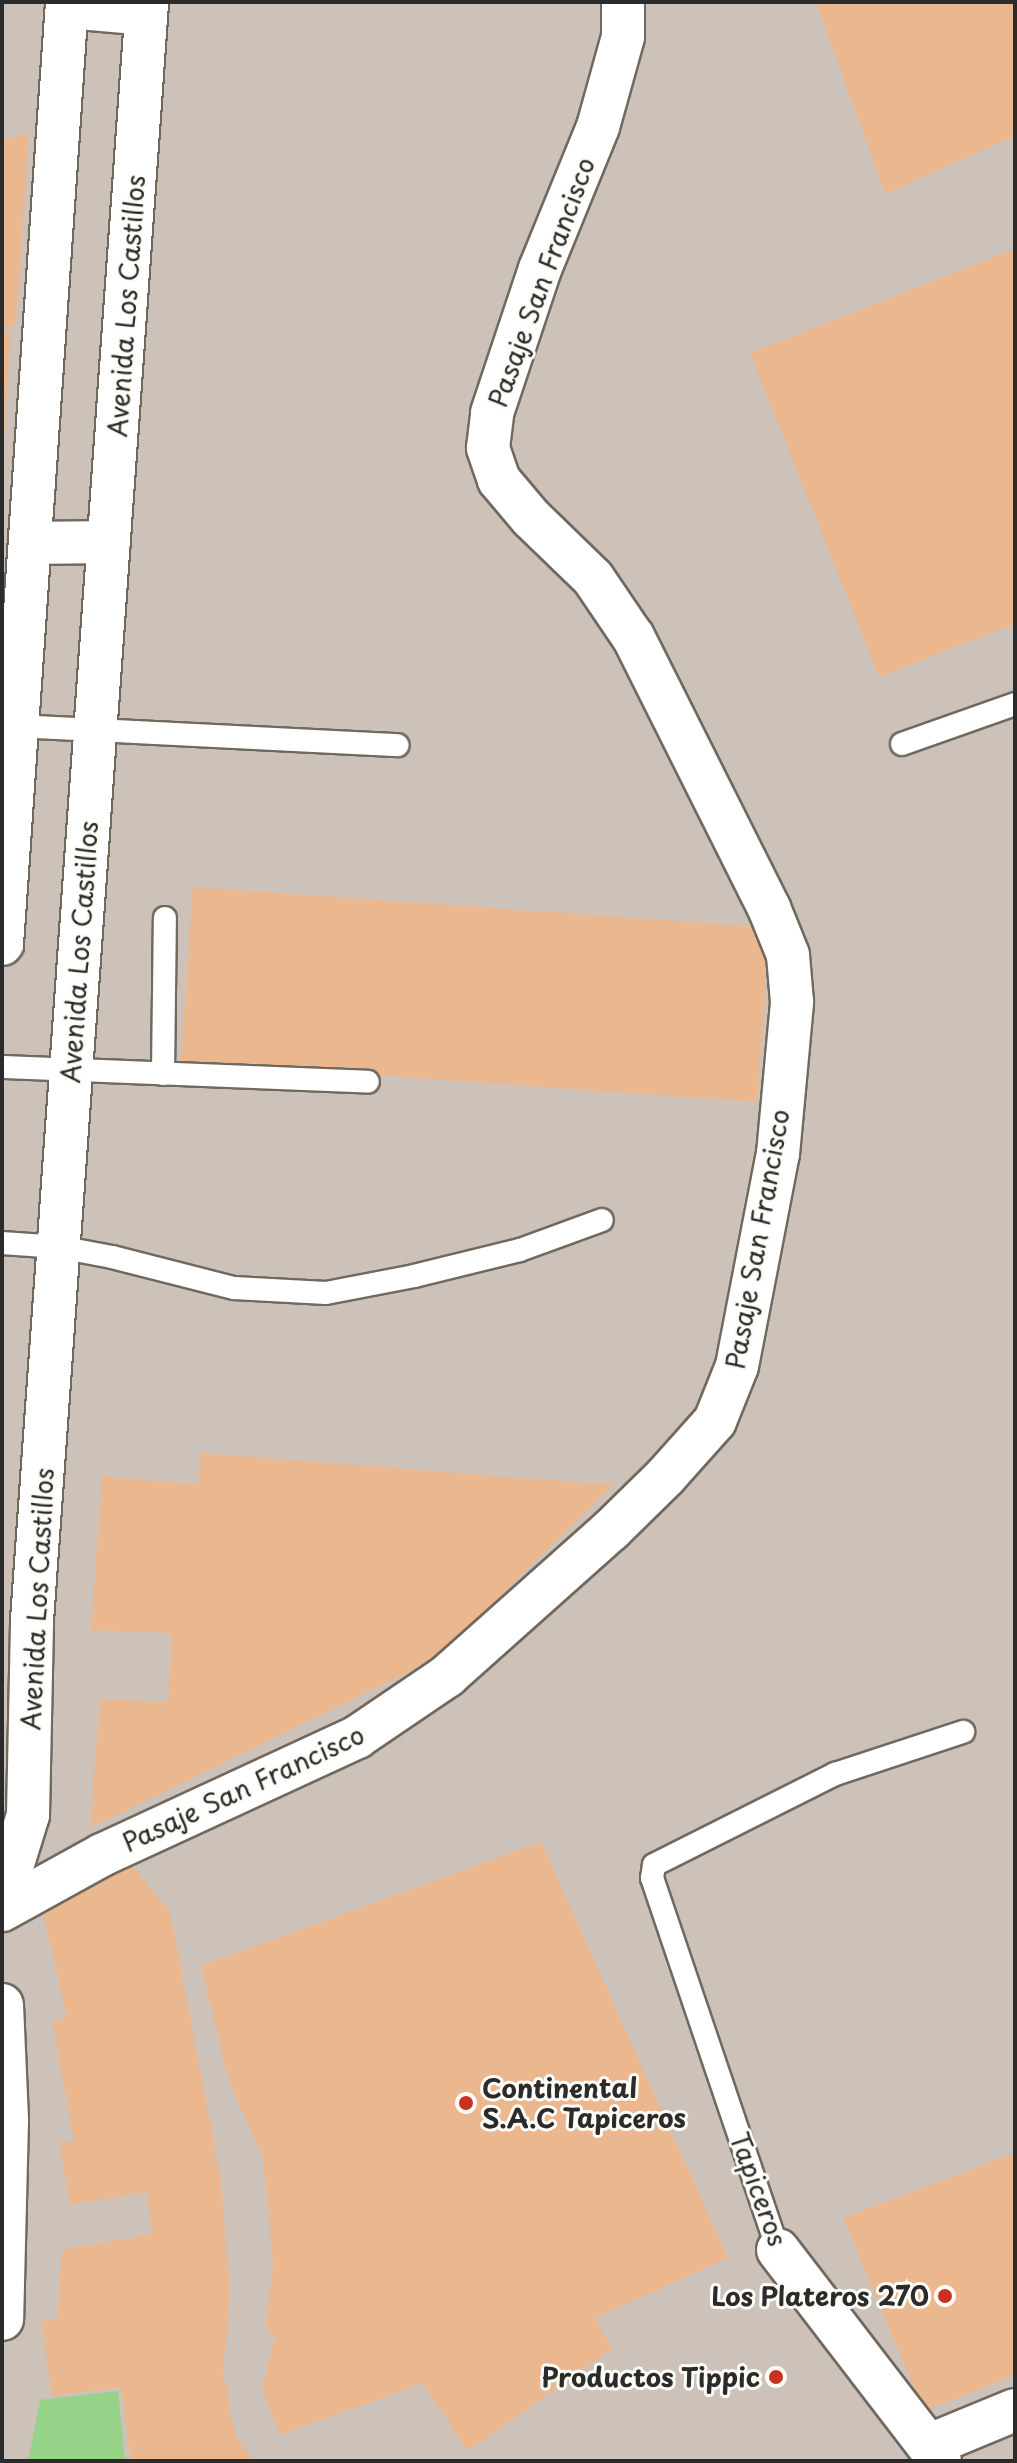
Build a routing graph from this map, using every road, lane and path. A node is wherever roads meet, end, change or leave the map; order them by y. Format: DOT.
graph roads {
  1 [pos="623,2"];
  2 [pos="67,4"];
  3 [pos="147,8"];
  4 [pos="109,542"];
  5 [pos="30,543"];
  6 [pos="9,630"];
  7 [pos="1015,704"];
  8 [pos="17,726"];
  9 [pos="95,732"];
  10 [pos="902,744"];
  11 [pos="398,745"];
  12 [pos="165,918"];
  13 [pos="2,944"];
  14 [pos="2,1067"];
  15 [pos="71,1069"];
  16 [pos="163,1074"];
  17 [pos="368,1082"];
  18 [pos="602,1220"];
  19 [pos="2,1243"];
  20 [pos="59,1247"];
  21 [pos="17,1620"];
  22 [pos="963,1732"];
  23 [pos="2,1899"];
  24 [pos="2,1910"];
  25 [pos="2,2005"];
  26 [pos="5,2120"];
  27 [pos="778,2250"];
  28 [pos="2,2319"];
  29 [pos="1015,2410"];
  30 [pos="935,2453"];
  1 -- 24 [label="street, Pasaje San Francisco"];
  2 -- 3 [label="street"];
  2 -- 5 [label="street"];
  3 -- 4 [label="street, Avenida Los Castillos"];
  4 -- 5 [label="street"];
  4 -- 9 [label="street, Avenida Los Castillos"];
  5 -- 6 [label="street"];
  6 -- 8 [label="street"];
  7 -- 10 [label="lane"];
  8 -- 9 [label="lane"];
  8 -- 13 [label="street"];
  9 -- 11 [label="lane"];
  9 -- 15 [label="street, Avenida Los Castillos"];
  12 -- 16 [label="lane"];
  14 -- 15 [label="lane"];
  15 -- 16 [label="lane"];
  15 -- 20 [label="street, Avenida Los Castillos"];
  16 -- 17 [label="lane"];
  18 -- 20 [label="lane"];
  19 -- 20 [label="lane"];
  20 -- 21 [label="street, Avenida Los Castillos"];
  21 -- 23 [label="street, Avenida Los Castillos"];
  22 -- 27 [label="lane, Tapiceros"];
  25 -- 26 [label="street"];
  26 -- 28 [label="street"];
  27 -- 30 [label="street, Tapiceros"];
  29 -- 30 [label="street"];
}
